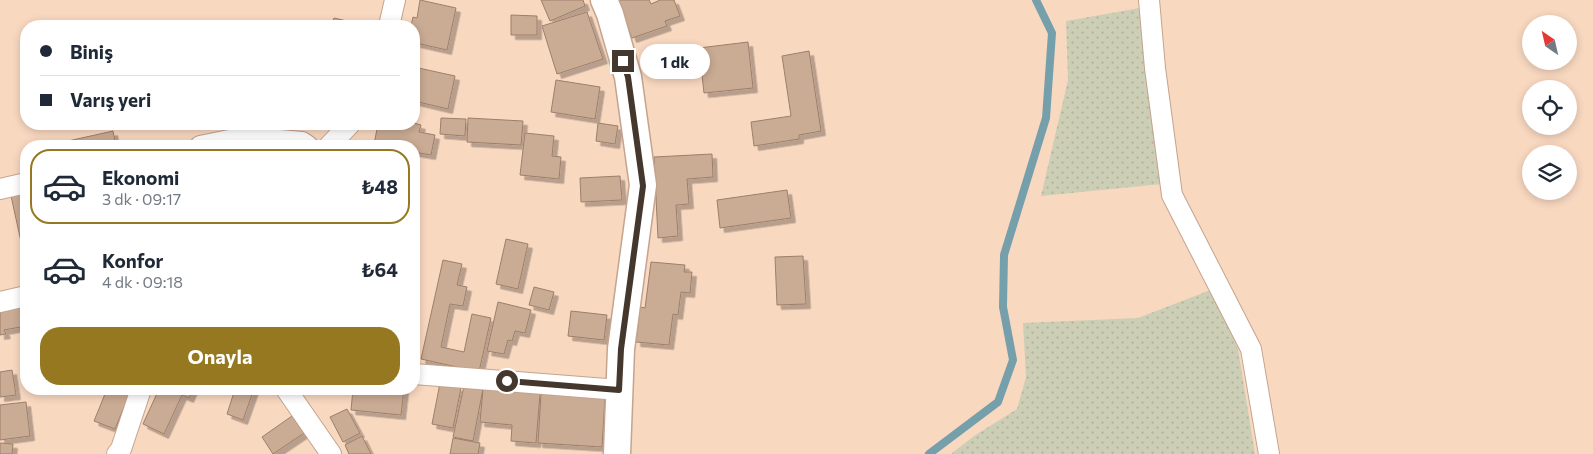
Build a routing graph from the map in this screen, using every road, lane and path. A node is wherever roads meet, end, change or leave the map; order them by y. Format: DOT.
graph roads {
  1 [pos="395,0"];
  2 [pos="604,0"];
  3 [pos="1149,0"];
  4 [pos="390,20"];
  5 [pos="344,130"];
  6 [pos="229,140"];
  7 [pos="279,140"];
  8 [pos="335,140"];
  9 [pos="20,185"];
  10 [pos="0,189"];
  11 [pos="20,297"];
  12 [pos="0,302"];
  13 [pos="420,374"];
  14 [pos="619,390"];
  15 [pos="139,395"];
  16 [pos="290,395"];
  17 [pos="117,454"];
  18 [pos="331,454"];
  19 [pos="617,454"];
  20 [pos="1269,454"];
  1 -- 4 [label="street"];
  2 -- 14 [label="street"];
  3 -- 20 [label="street"];
  5 -- 8 [label="street"];
  6 -- 7 [label="street"];
  9 -- 10 [label="street"];
  11 -- 12 [label="street"];
  13 -- 14 [label="street"];
  14 -- 19 [label="street"];
  15 -- 17 [label="street"];
  16 -- 18 [label="street"];
}
